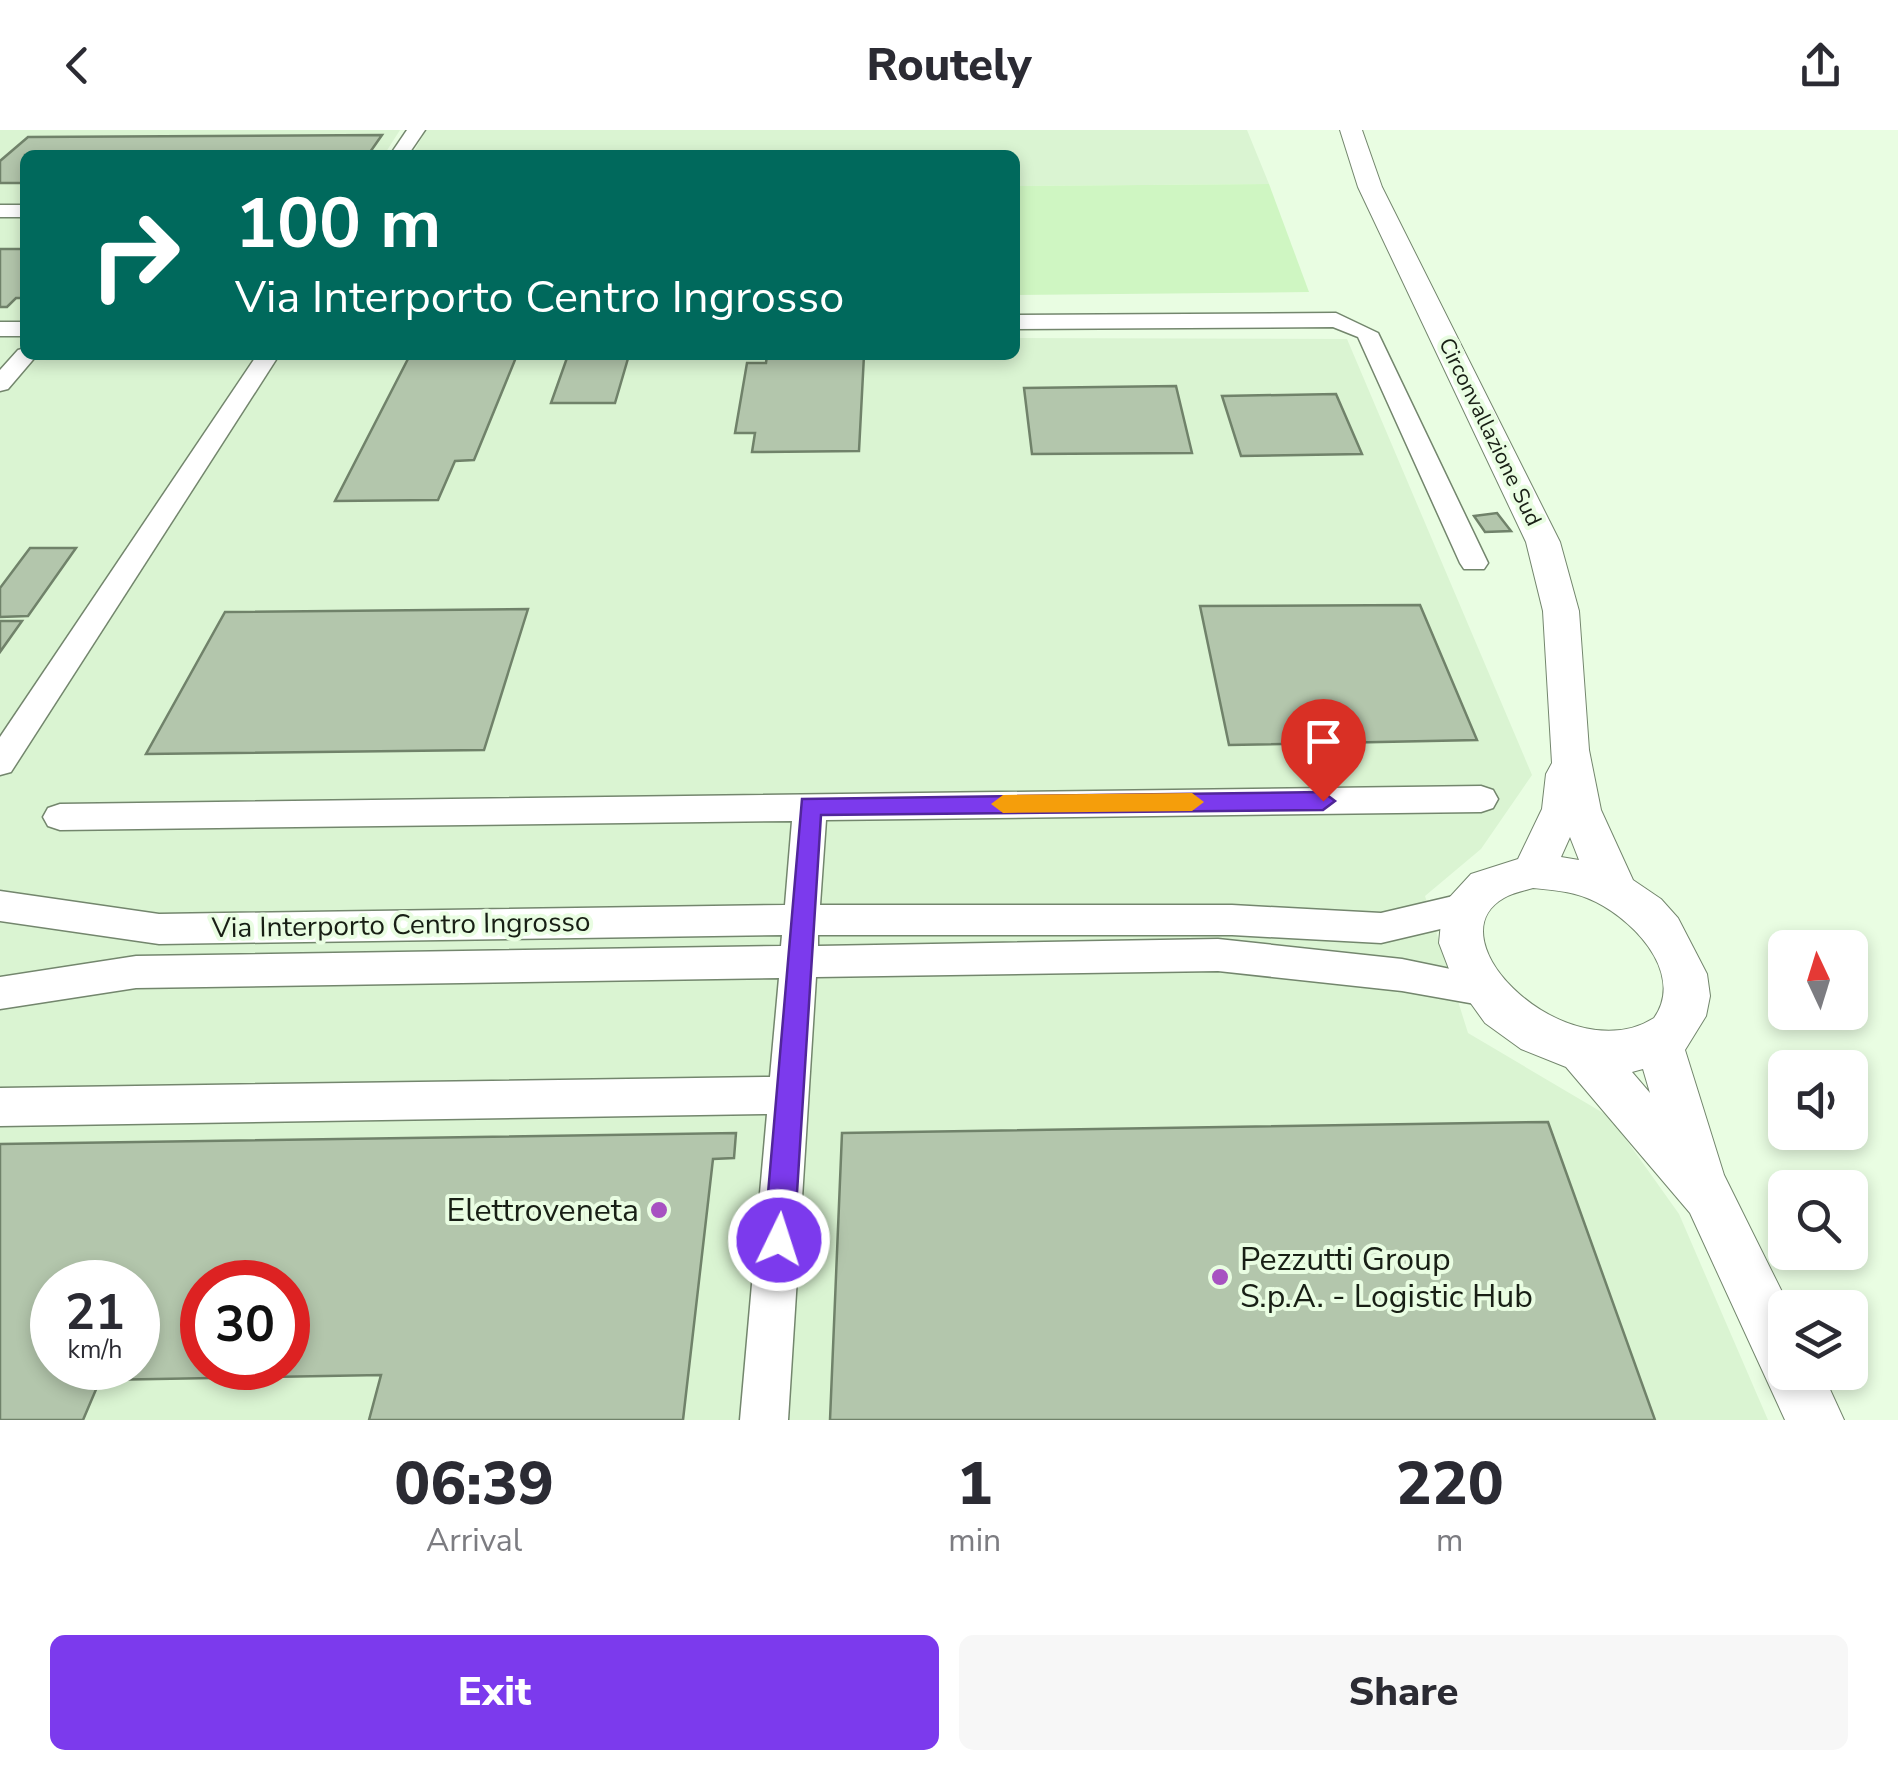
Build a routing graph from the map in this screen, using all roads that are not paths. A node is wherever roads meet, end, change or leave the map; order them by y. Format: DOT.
graph roads {
  1 [pos="1352,130"];
  2 [pos="1020,322"];
  3 [pos="22,360"];
  4 [pos="265,360"];
  5 [pos="0,384"];
  6 [pos="1474,563"];
  7 [pos="1569,750"];
  8 [pos="0,763"];
  9 [pos="1481,799"];
  10 [pos="810,806"];
  11 [pos="60,817"];
  12 [pos="1533,871"];
  13 [pos="1617,892"];
  14 [pos="0,906"];
  15 [pos="1466,908"];
  16 [pos="803,920"];
  17 [pos="801,962"];
  18 [pos="1481,989"];
  19 [pos="0,993"];
  20 [pos="1658,1043"];
  21 [pos="1583,1052"];
  22 [pos="790,1095"];
  23 [pos="0,1107"];
  24 [pos="1708,1195"];
  25 [pos="1768,1321"];
  26 [pos="1801,1390"];
  27 [pos="764,1420"];
  28 [pos="1815,1420"];
  1 -- 7 [label="main road, Circonvallazione Sud"];
  2 -- 6 [label="street"];
  3 -- 5 [label="street"];
  4 -- 8 [label="street"];
  7 -- 12 [label="main road"];
  7 -- 13 [label="main road"];
  9 -- 10 [label="street"];
  10 -- 11 [label="street"];
  10 -- 16 [label="street"];
  12 -- 13 [label="main road"];
  12 -- 15 [label="main road"];
  13 -- 20 [label="main road"];
  14 -- 16 [label="street, Via Interporto Centro Ingrosso"];
  15 -- 16 [label="street, Via Interporto Centro Ingrosso"];
  15 -- 18 [label="main road"];
  16 -- 17 [label="street"];
  17 -- 18 [label="street, Via Interporto Centro Ingrosso"];
  17 -- 19 [label="street, Via Interporto Centro Ingrosso"];
  17 -- 22 [label="street"];
  18 -- 21 [label="main road"];
  20 -- 21 [label="main road"];
  20 -- 24 [label="main road"];
  21 -- 24 [label="main road"];
  22 -- 23 [label="street"];
  22 -- 27 [label="street"];
  24 -- 25 [label="main road"];
  26 -- 28 [label="main road"];
}
